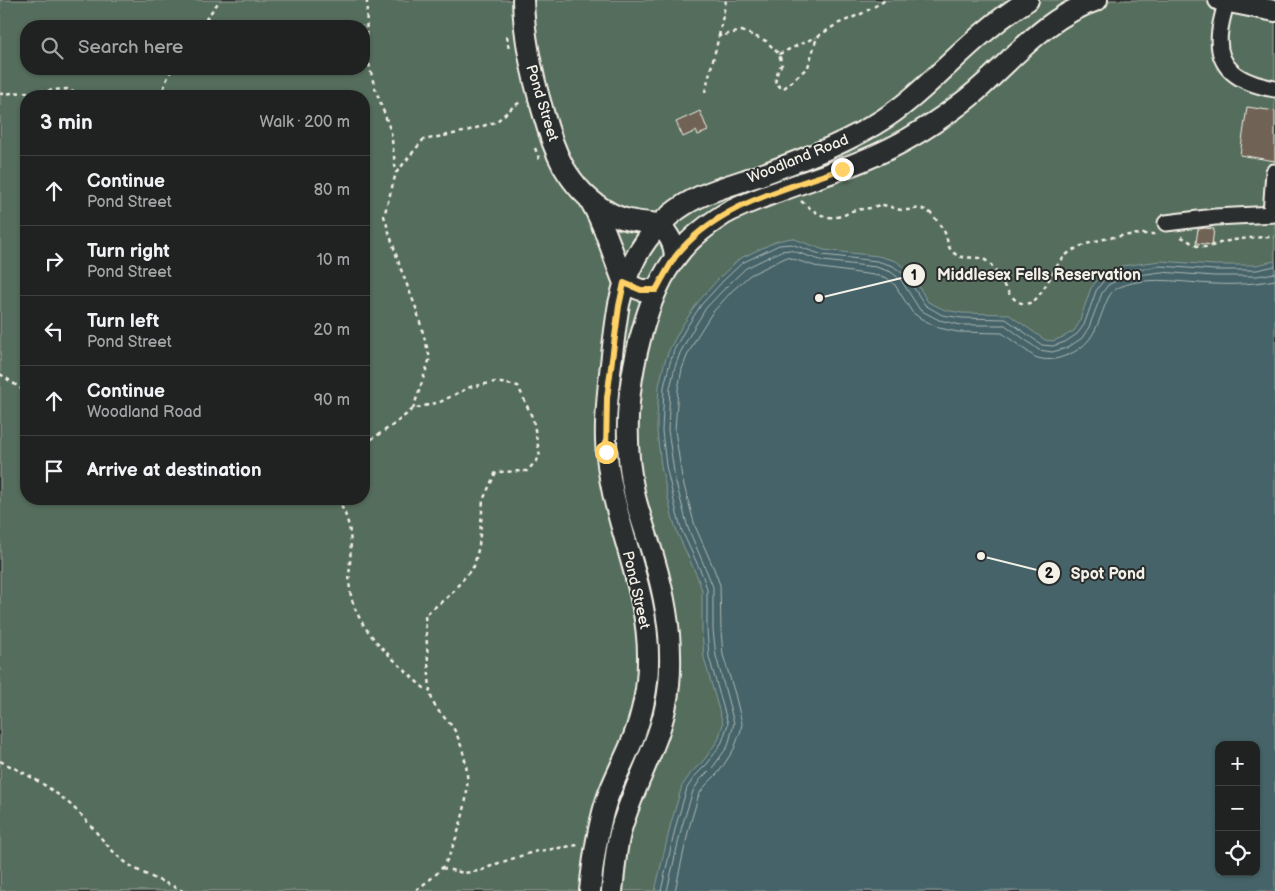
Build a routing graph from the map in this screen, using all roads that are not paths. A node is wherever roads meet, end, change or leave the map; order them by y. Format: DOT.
graph roads {
  1 [pos="523,0"];
  2 [pos="1028,0"];
  3 [pos="1097,0"];
  4 [pos="1224,0"];
  5 [pos="1275,11"];
  6 [pos="1275,89"];
  7 [pos="1274,172"];
  8 [pos="587,196"];
  9 [pos="1273,214"];
  10 [pos="660,224"];
  11 [pos="1163,228"];
  12 [pos="675,258"];
  13 [pos="624,283"];
  14 [pos="656,290"];
  15 [pos="590,891"];
  16 [pos="612,891"];
  1 -- 8 [label="main road, Pond Street"];
  2 -- 10 [label="main road, Woodland Road"];
  3 -- 12 [label="main road, Woodland Road"];
  4 -- 5 [label="main road"];
  4 -- 6 [label="lane"];
  7 -- 9 [label="lane"];
  8 -- 10 [label="main road, Pond Street"];
  8 -- 13 [label="main road, Pond Street"];
  9 -- 11 [label="lane"];
  10 -- 12 [label="main road"];
  10 -- 13 [label="main road, Woodland Road"];
  12 -- 14 [label="main road, Pond Street"];
  13 -- 14 [label="main road"];
  13 -- 15 [label="main road, Pond Street"];
  14 -- 16 [label="main road, Pond Street"];
}
